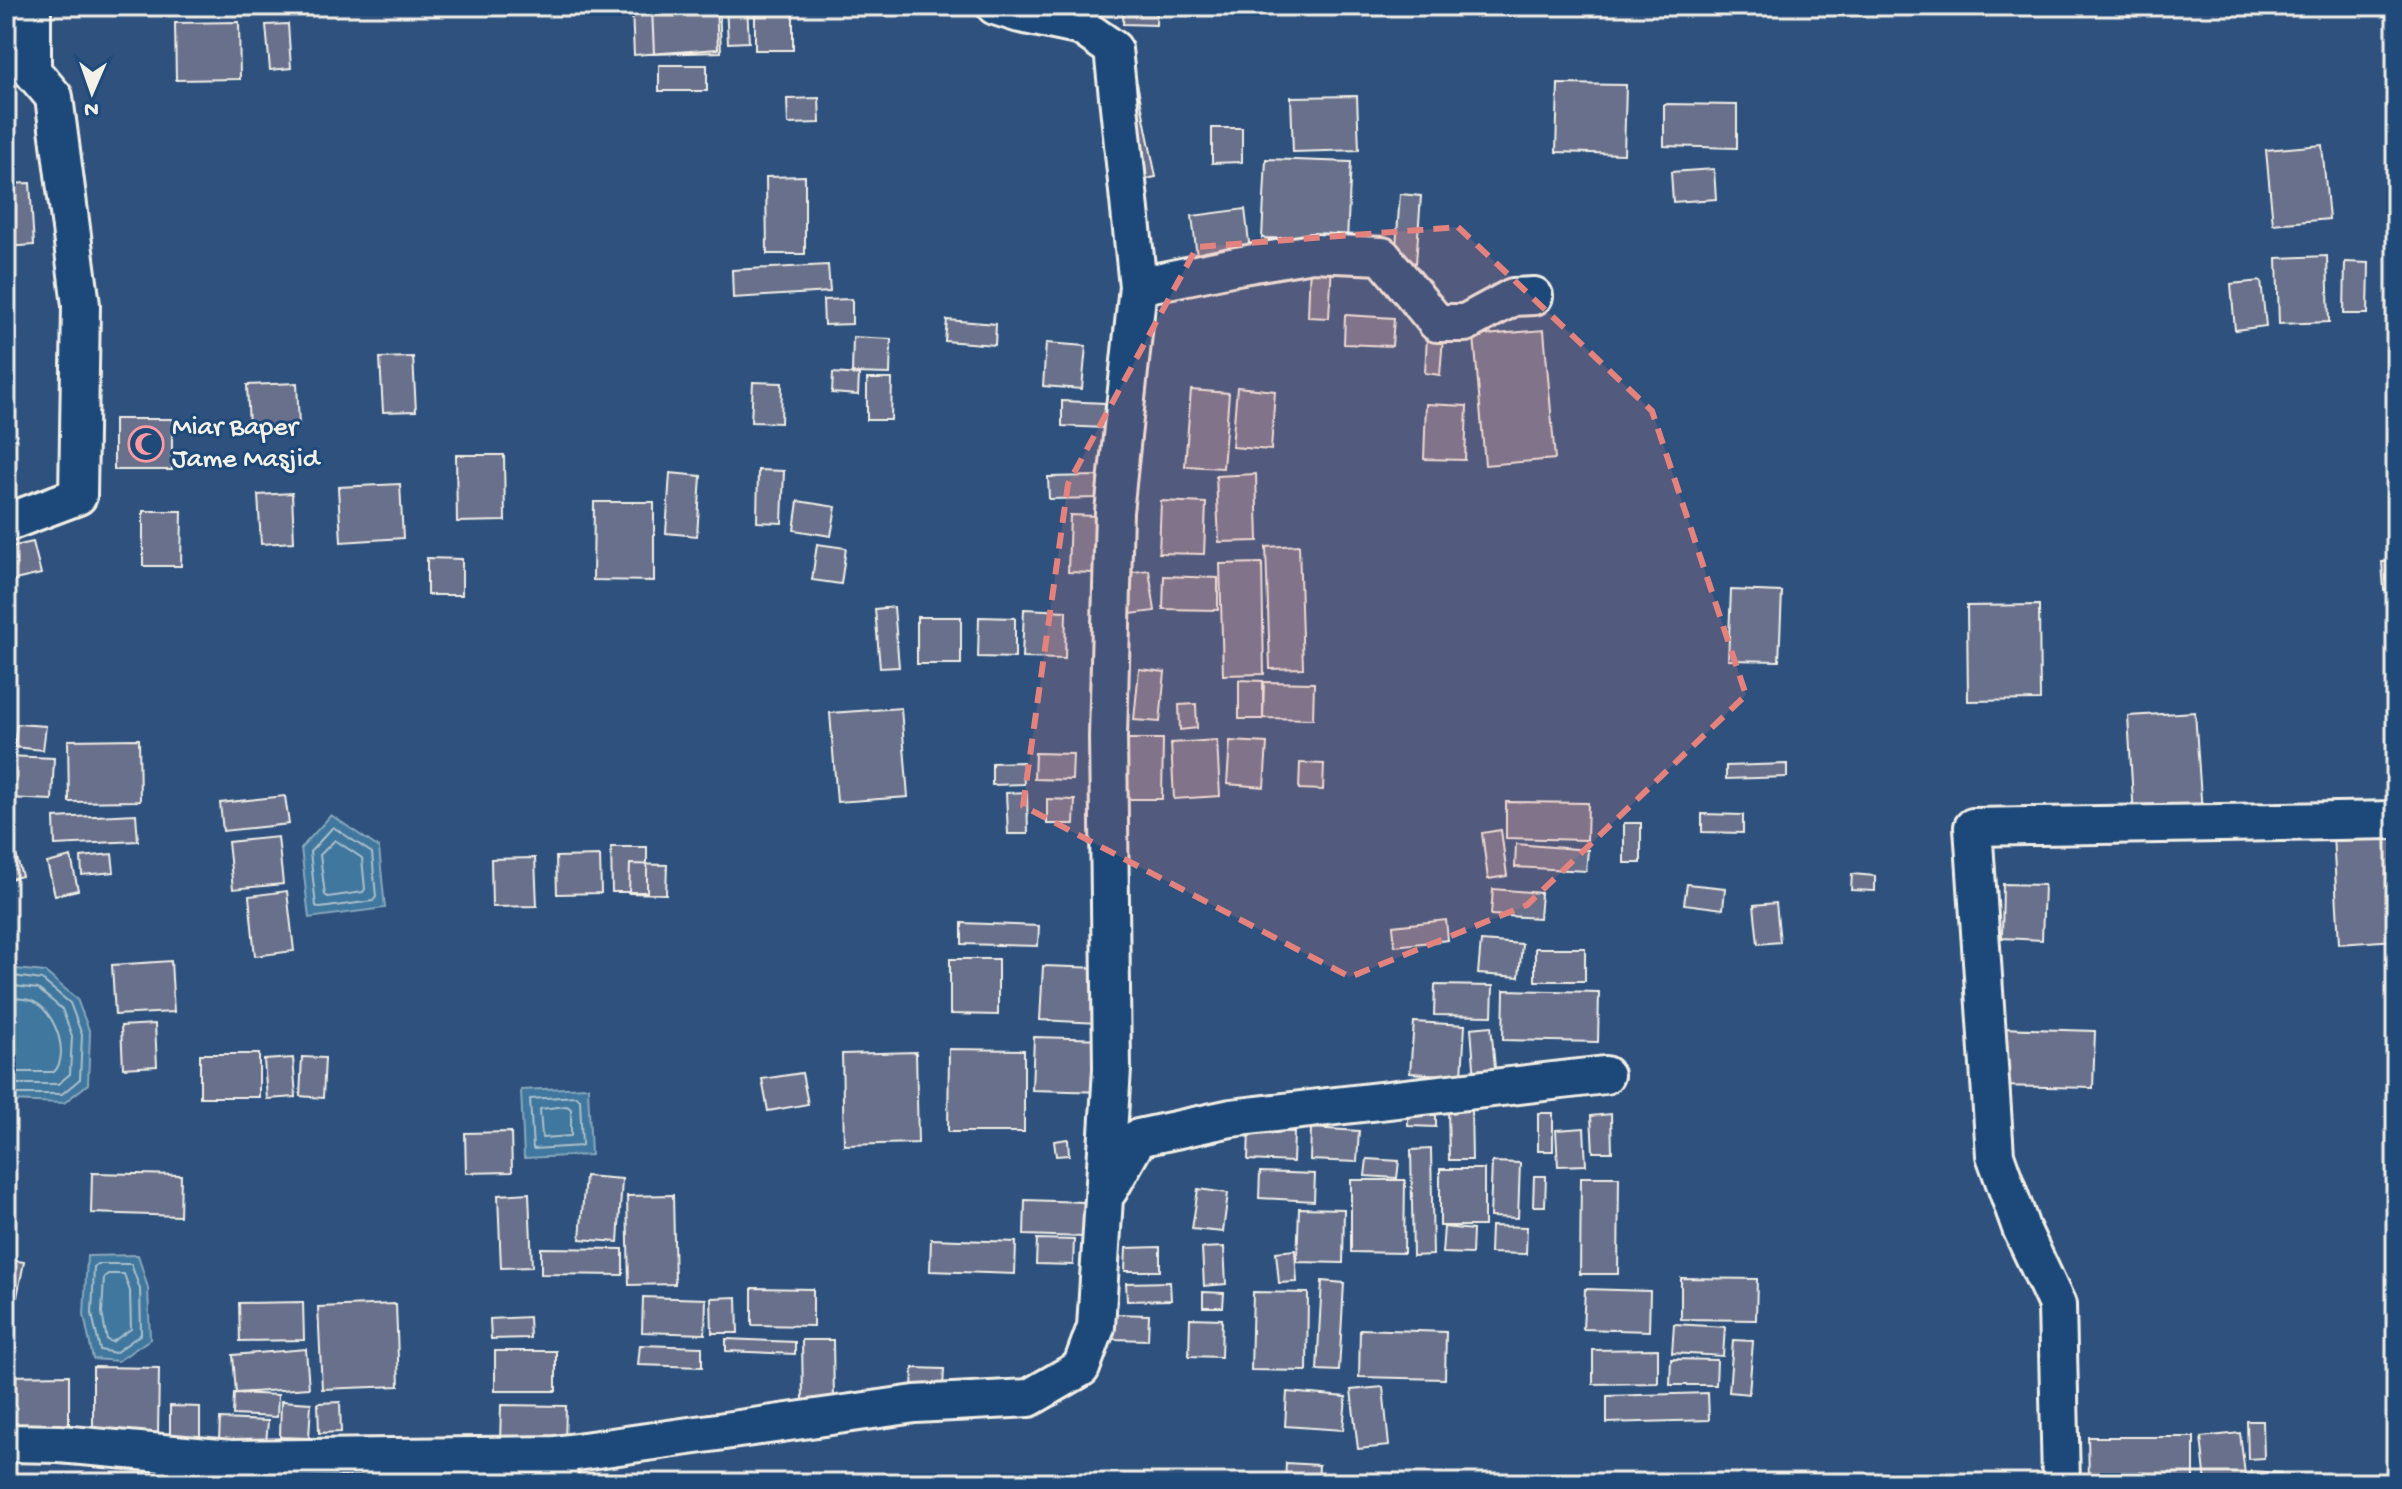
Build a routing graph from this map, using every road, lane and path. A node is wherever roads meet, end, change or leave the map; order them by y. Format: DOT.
graph roads {
  1 [pos="32,6"];
  2 [pos="995,6"];
  3 [pos="1138,286"];
  4 [pos="1534,296"];
  5 [pos="6,523"];
  6 [pos="2396,820"];
  7 [pos="1605,1075"];
  8 [pos="1104,1199"];
  9 [pos="6,1443"];
  10 [pos="558,1469"];
  11 [pos="2061,1483"];
  1 -- 5 [label="street"];
  2 -- 3 [label="street"];
  3 -- 4 [label="street"];
  3 -- 8 [label="street"];
  6 -- 11 [label="street"];
  7 -- 8 [label="street"];
  8 -- 10 [label="street"];
  9 -- 10 [label="street"];
}
